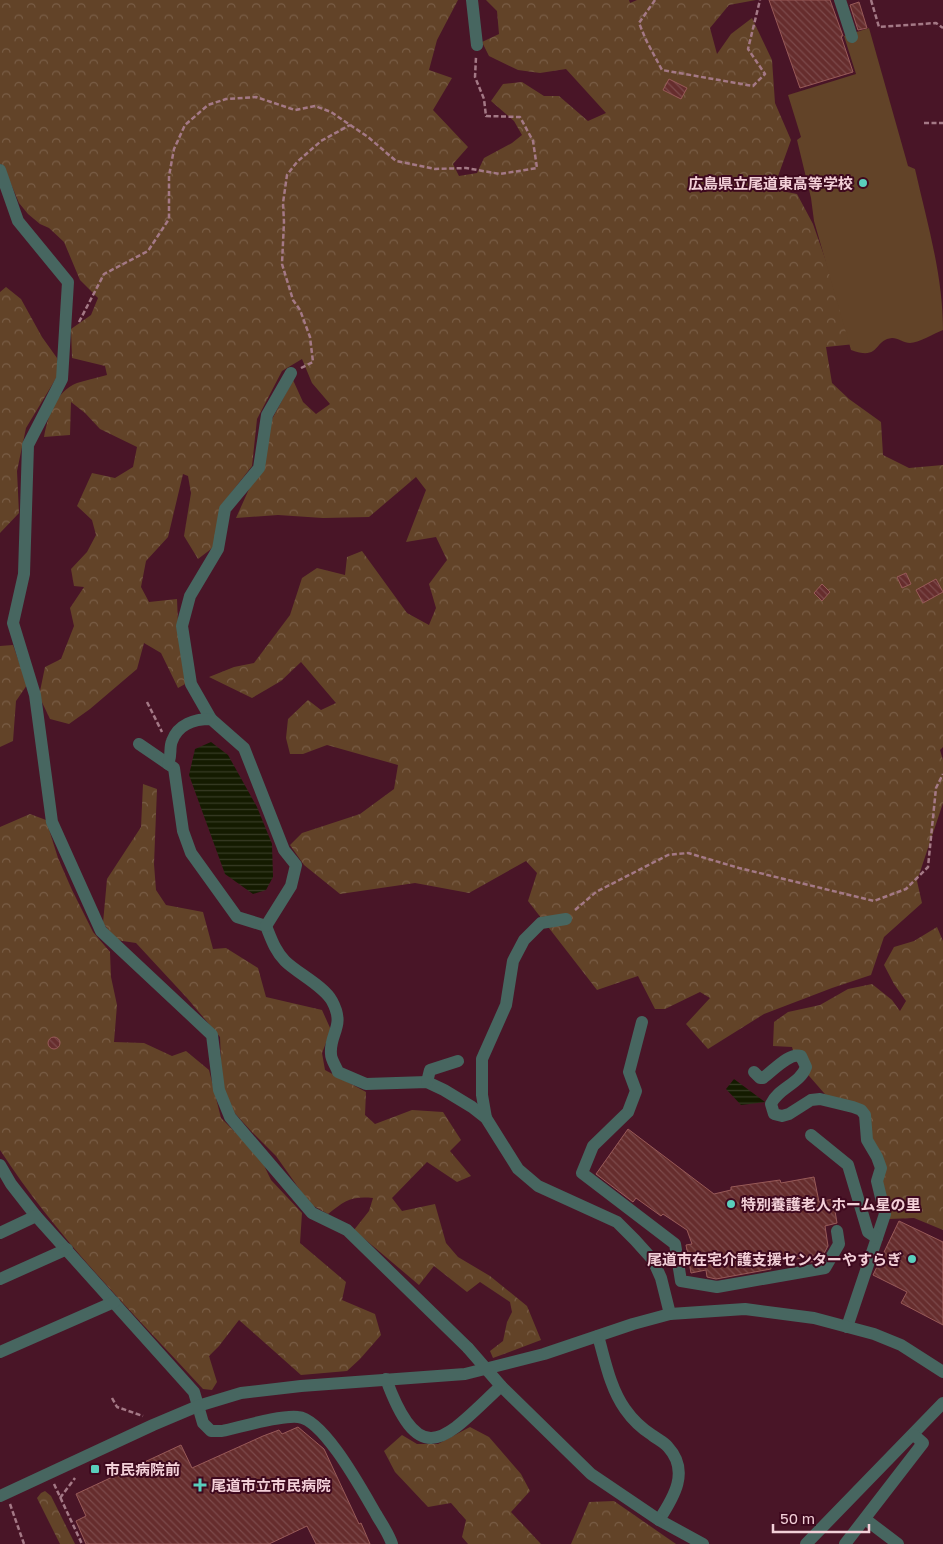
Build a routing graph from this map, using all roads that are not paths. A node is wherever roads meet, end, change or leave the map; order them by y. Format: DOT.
graph roads {
  1 [pos="472,0"];
  2 [pos="840,0"];
  3 [pos="852,37"];
  4 [pos="477,45"];
  5 [pos="0,170"];
  6 [pos="291,373"];
  7 [pos="211,719"];
  8 [pos="139,744"];
  9 [pos="168,764"];
  10 [pos="566,919"];
  11 [pos="266,926"];
  12 [pos="642,1022"];
  13 [pos="458,1060"];
  14 [pos="754,1072"];
  15 [pos="427,1082"];
  16 [pos="486,1118"];
  17 [pos="811,1135"];
  18 [pos="0,1165"];
  19 [pos="36,1216"];
  20 [pos="643,1219"];
  21 [pos="837,1232"];
  22 [pos="0,1233"];
  23 [pos="629,1234"];
  24 [pos="877,1238"];
  25 [pos="67,1249"];
  26 [pos="0,1279"];
  27 [pos="114,1302"];
  28 [pos="670,1314"];
  29 [pos="847,1326"];
  30 [pos="598,1336"];
  31 [pos="0,1352"];
  32 [pos="943,1372"];
  33 [pos="386,1380"];
  34 [pos="501,1386"];
  35 [pos="943,1403"];
  36 [pos="198,1406"];
  37 [pos="914,1435"];
  38 [pos="5,1499"];
  39 [pos="865,1519"];
  40 [pos="659,1520"];
  41 [pos="392,1544"];
  42 [pos="703,1544"];
  43 [pos="806,1544"];
  44 [pos="845,1544"];
  45 [pos="898,1544"];
  1 -- 4 [label="street"];
  2 -- 3 [label="street"];
  5 -- 34 [label="street, bridge"];
  6 -- 7 [label="street"];
  7 -- 9 [label="street"];
  7 -- 11 [label="street"];
  8 -- 9 [label="street"];
  9 -- 11 [label="street"];
  10 -- 16 [label="street"];
  11 -- 15 [label="street"];
  12 -- 20 [label="street"];
  13 -- 15 [label="street"];
  14 -- 24 [label="street"];
  15 -- 16 [label="street"];
  16 -- 23 [label="street"];
  17 -- 24 [label="street"];
  18 -- 19 [label="street"];
  19 -- 22 [label="street"];
  19 -- 25 [label="street"];
  20 -- 21 [label="street"];
  20 -- 23 [label="street"];
  23 -- 28 [label="street"];
  24 -- 29 [label="street"];
  25 -- 26 [label="street"];
  25 -- 27 [label="street"];
  27 -- 31 [label="street"];
  27 -- 36 [label="street"];
  28 -- 29 [label="street"];
  28 -- 30 [label="street"];
  29 -- 32 [label="street"];
  30 -- 33 [label="street"];
  30 -- 40 [label="street"];
  33 -- 34 [label="street"];
  33 -- 36 [label="street"];
  34 -- 40 [label="street"];
  35 -- 37 [label="street"];
  36 -- 38 [label="street"];
  36 -- 41 [label="street"];
  37 -- 39 [label="street"];
  37 -- 43 [label="street"];
  39 -- 44 [label="street"];
  39 -- 45 [label="street"];
  40 -- 42 [label="street"];
}
